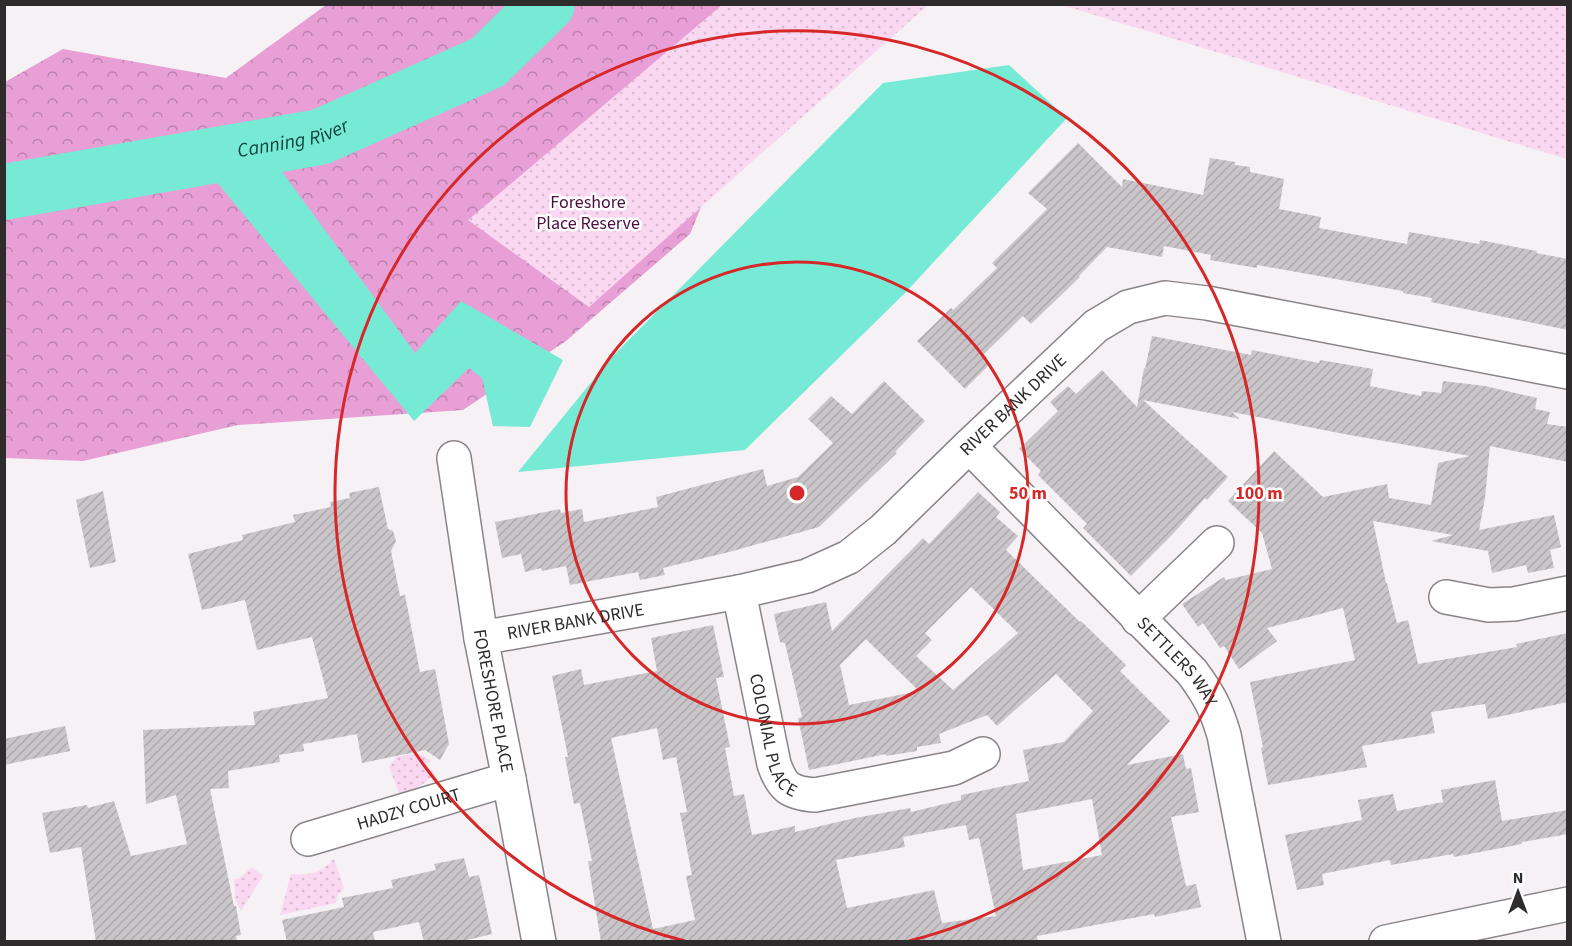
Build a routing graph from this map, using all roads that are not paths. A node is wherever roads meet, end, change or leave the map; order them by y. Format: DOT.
graph roads {
  1 [pos="1568,372"];
  2 [pos="969,446"];
  3 [pos="454,459"];
  4 [pos="1217,543"];
  5 [pos="739,592"];
  6 [pos="1568,593"];
  7 [pos="1446,597"];
  8 [pos="1138,619"];
  9 [pos="482,638"];
  10 [pos="983,754"];
  11 [pos="509,779"];
  12 [pos="308,839"];
  13 [pos="1568,904"];
  14 [pos="538,942"];
  15 [pos="1264,942"];
  16 [pos="1386,942"];
  1 -- 2 [label="street, RIVER BANK DRIVE"];
  2 -- 5 [label="street, RIVER BANK DRIVE"];
  2 -- 8 [label="street, SETTLERS WAY"];
  3 -- 9 [label="street, FORESHORE PLACE"];
  4 -- 8 [label="street"];
  5 -- 9 [label="street, RIVER BANK DRIVE"];
  5 -- 10 [label="street, COLONIAL PLACE"];
  6 -- 7 [label="street"];
  8 -- 15 [label="street, SETTLERS WAY"];
  9 -- 11 [label="street, FORESHORE PLACE"];
  11 -- 12 [label="street, HADZY COURT"];
  11 -- 14 [label="street, FORESHORE PLACE"];
  13 -- 16 [label="street"];
}
